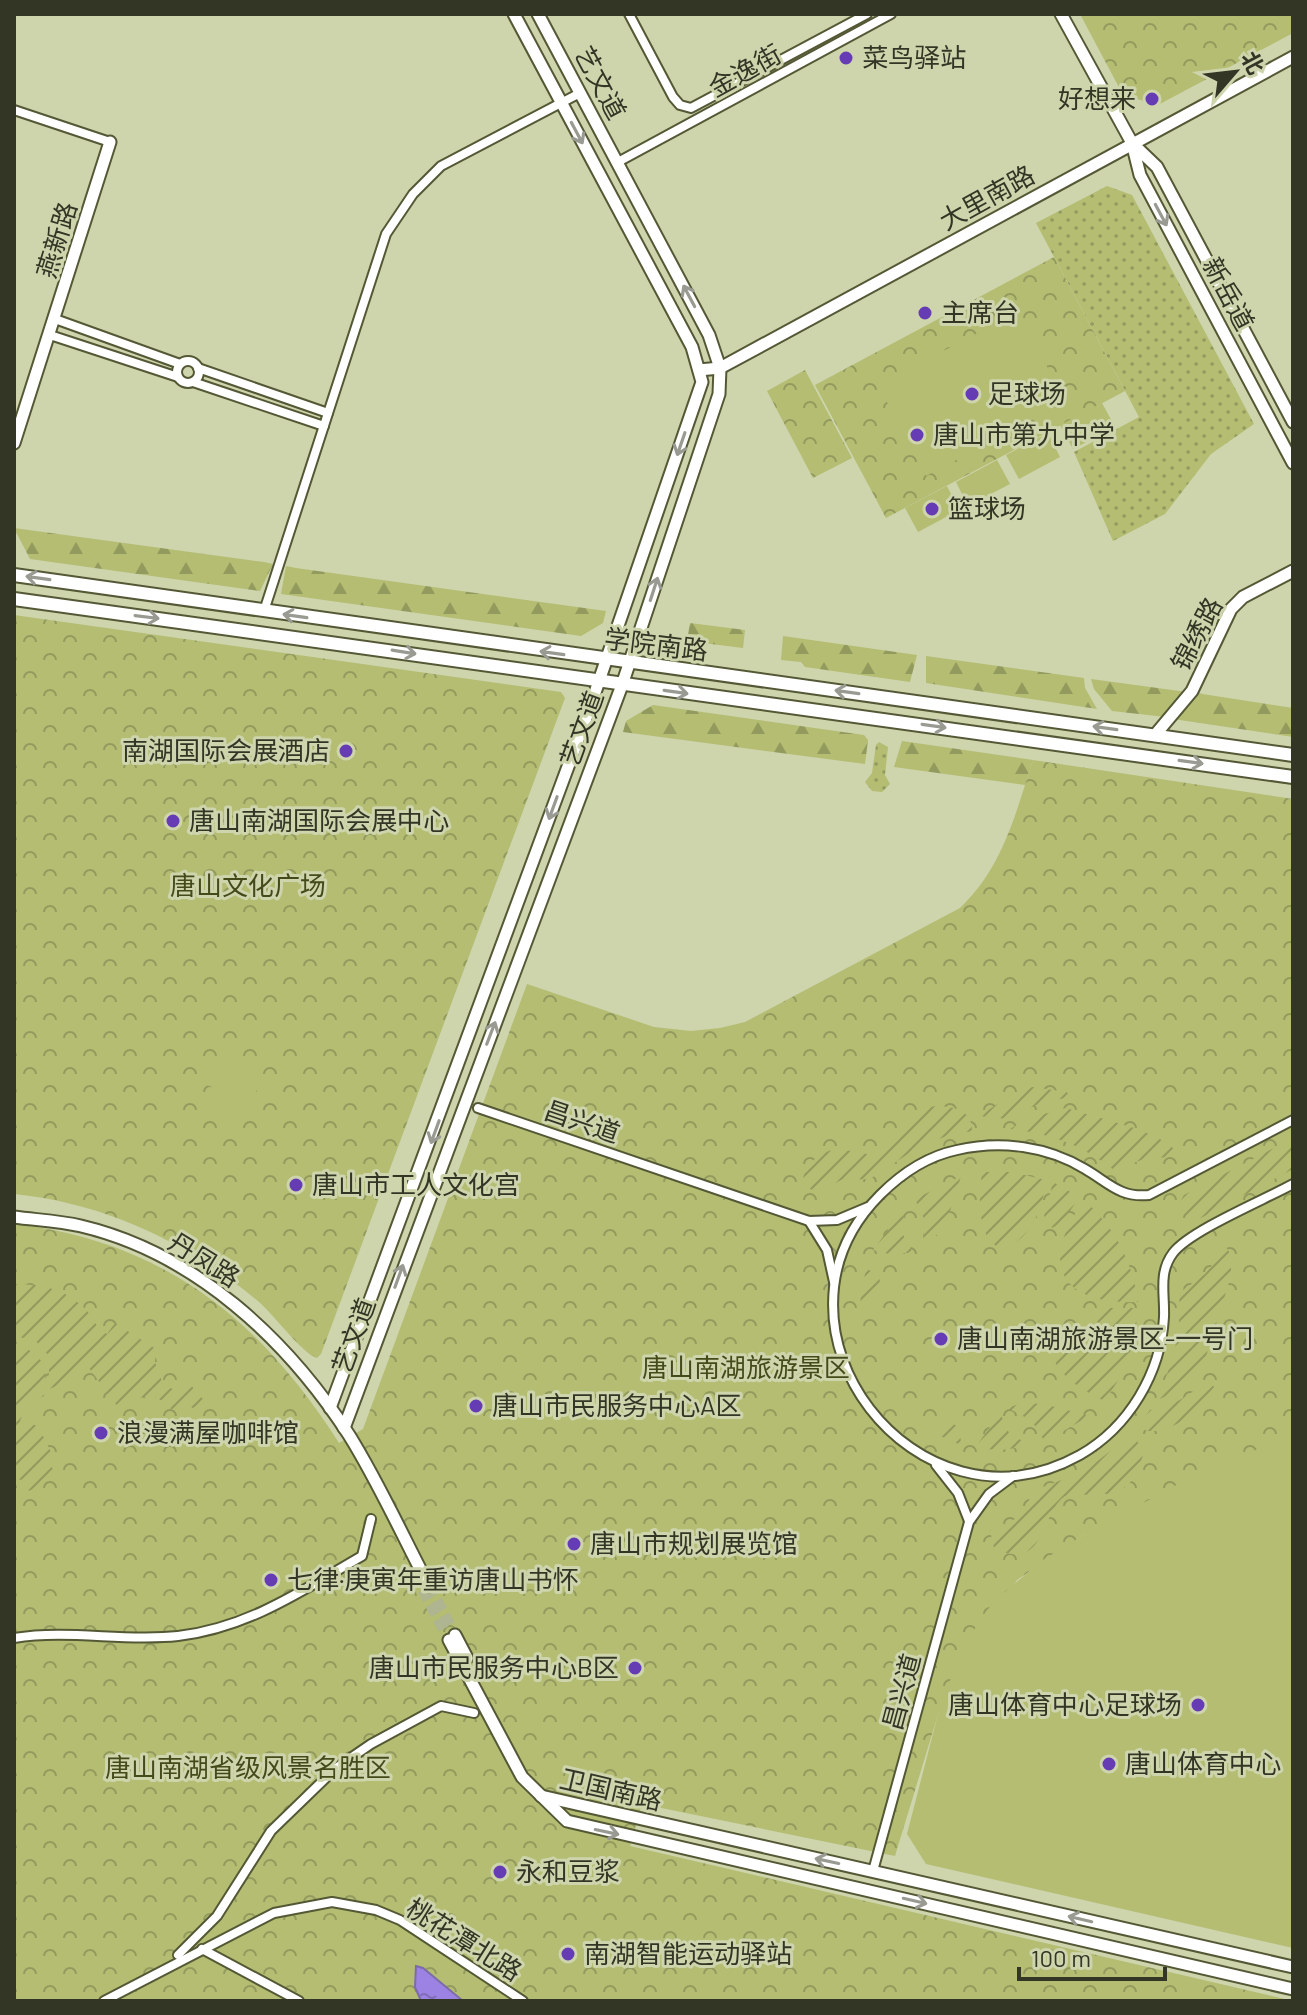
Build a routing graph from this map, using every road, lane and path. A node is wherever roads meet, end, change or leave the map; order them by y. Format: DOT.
graph roads {
  1 [pos="514,14"];
  2 [pos="538,14"];
  3 [pos="629,14"];
  4 [pos="867,14"];
  5 [pos="891,14"];
  6 [pos="1061,14"];
  7 [pos="1293,57"];
  8 [pos="580,93"];
  9 [pos="560,101"];
  10 [pos="14,110"];
  11 [pos="110,142"];
  12 [pos="1132,143"];
  13 [pos="618,162"];
  14 [pos="55,319"];
  15 [pos="50,335"];
  16 [pos="180,364"];
  17 [pos="198,368"];
  18 [pos="720,368"];
  19 [pos="699,370"];
  20 [pos="178,377"];
  21 [pos="193,382"];
  22 [pos="1288,403"];
  23 [pos="328,413"];
  24 [pos="1293,422"];
  25 [pos="324,426"];
  26 [pos="14,443"];
  27 [pos="1293,463"];
  28 [pos="1293,571"];
  29 [pos="14,575"];
  30 [pos="14,599"];
  31 [pos="264,611"];
  32 [pos="606,661"];
  33 [pos="629,663"];
  34 [pos="599,682"];
  35 [pos="622,685"];
  36 [pos="1155,735"];
  37 [pos="1293,755"];
  38 [pos="1293,777"];
  39 [pos="446,1102"];
  40 [pos="463,1107"];
  41 [pos="478,1108"];
  42 [pos="1293,1120"];
  43 [pos="1293,1184"];
  44 [pos="870,1206"];
  45 [pos="14,1217"];
  46 [pos="809,1221"];
  47 [pos="835,1288"];
  48 [pos="330,1408"];
  49 [pos="344,1428"];
  50 [pos="933,1462"];
  51 [pos="1015,1475"];
  52 [pos="371,1519"];
  53 [pos="969,1522"];
  54 [pos="452,1637"];
  55 [pos="14,1638"];
  56 [pos="474,1713"];
  57 [pos="541,1796"];
  58 [pos="873,1871"];
  59 [pos="867,1890"];
  60 [pos="202,1949"];
  61 [pos="178,1955"];
  62 [pos="1293,1967"];
  63 [pos="1293,1989"];
  64 [pos="104,2001"];
  65 [pos="299,2001"];
  66 [pos="523,2001"];
  1 -- 9 [label="main road, 艺文道"];
  2 -- 8 [label="main road, 艺文道"];
  3 -- 4 [label="street"];
  5 -- 13 [label="street, 金逸街"];
  6 -- 12 [label="main road, 新岳道"];
  7 -- 12 [label="main road, 大里南路"];
  8 -- 9 [label="street"];
  8 -- 13 [label="main road, 艺文道"];
  9 -- 19 [label="main road, 艺文道, one-way"];
  9 -- 23 [label="street"];
  10 -- 11 [label="street"];
  11 -- 14 [label="main road, 燕新路"];
  12 -- 18 [label="main road, 大里南路"];
  12 -- 22 [label="main road, 新岳道"];
  12 -- 27 [label="main road, 新岳道, one-way"];
  18 -- 13 [label="main road, 艺文道, one-way"];
  14 -- 15 [label="main road, 燕新路"];
  14 -- 16 [label="street"];
  15 -- 20 [label="street"];
  15 -- 26 [label="main road, 燕新路"];
  16 -- 17 [label="street"];
  16 -- 20 [label="street"];
  17 -- 21 [label="street"];
  17 -- 23 [label="street"];
  18 -- 19 [label="main road, 大里南路"];
  33 -- 18 [label="main road, 艺文道, one-way"];
  19 -- 32 [label="main road, 艺文道, one-way"];
  20 -- 21 [label="street"];
  21 -- 25 [label="street"];
  22 -- 24 [label="main road, 新岳道"];
  23 -- 25 [label="street"];
  25 -- 31 [label="street"];
  28 -- 36 [label="main road, 锦绣路"];
  31 -- 29 [label="main road, 学院南路, one-way"];
  30 -- 34 [label="main road, 学院南路, one-way"];
  32 -- 31 [label="main road, 学院南路, one-way"];
  32 -- 33 [label="main road, 学院南路"];
  32 -- 34 [label="main road, 艺文道"];
  33 -- 35 [label="main road, 艺文道"];
  36 -- 33 [label="main road, 学院南路, one-way"];
  34 -- 35 [label="main road, 学院南路"];
  34 -- 39 [label="main road, 艺文道, one-way"];
  35 -- 38 [label="main road, 学院南路, one-way"];
  40 -- 35 [label="main road, 艺文道, one-way"];
  36 -- 37 [label="main road, 学院南路"];
  39 -- 40 [label="main road"];
  39 -- 48 [label="main road, 艺文道, one-way"];
  49 -- 40 [label="main road, 艺文道, one-way"];
  41 -- 46 [label="street, 昌兴道"];
  42 -- 44 [label="street"];
  43 -- 51 [label="street"];
  44 -- 46 [label="street"];
  44 -- 47 [label="street"];
  45 -- 48 [label="main road, 丹凤路"];
  46 -- 47 [label="street"];
  47 -- 50 [label="street"];
  48 -- 49 [label="main road, 丹凤路"];
  48 -- 49 [label="main road, 丹凤路"];
  50 -- 51 [label="street"];
  50 -- 53 [label="street"];
  51 -- 53 [label="street"];
  52 -- 55 [label="street"];
  53 -- 58 [label="street, 昌兴道"];
  54 -- 57 [label="main road"];
  56 -- 61 [label="street"];
  58 -- 57 [label="main road, 卫国南路, one-way"];
  57 -- 59 [label="main road, 卫国南路, one-way"];
  58 -- 59 [label="main road"];
  62 -- 58 [label="main road, 卫国南路, one-way"];
  59 -- 63 [label="main road, 卫国南路, one-way"];
  60 -- 64 [label="street, 桃花潭北路"];
  60 -- 65 [label="street"];
  60 -- 66 [label="street, 桃花潭北路"];
}
